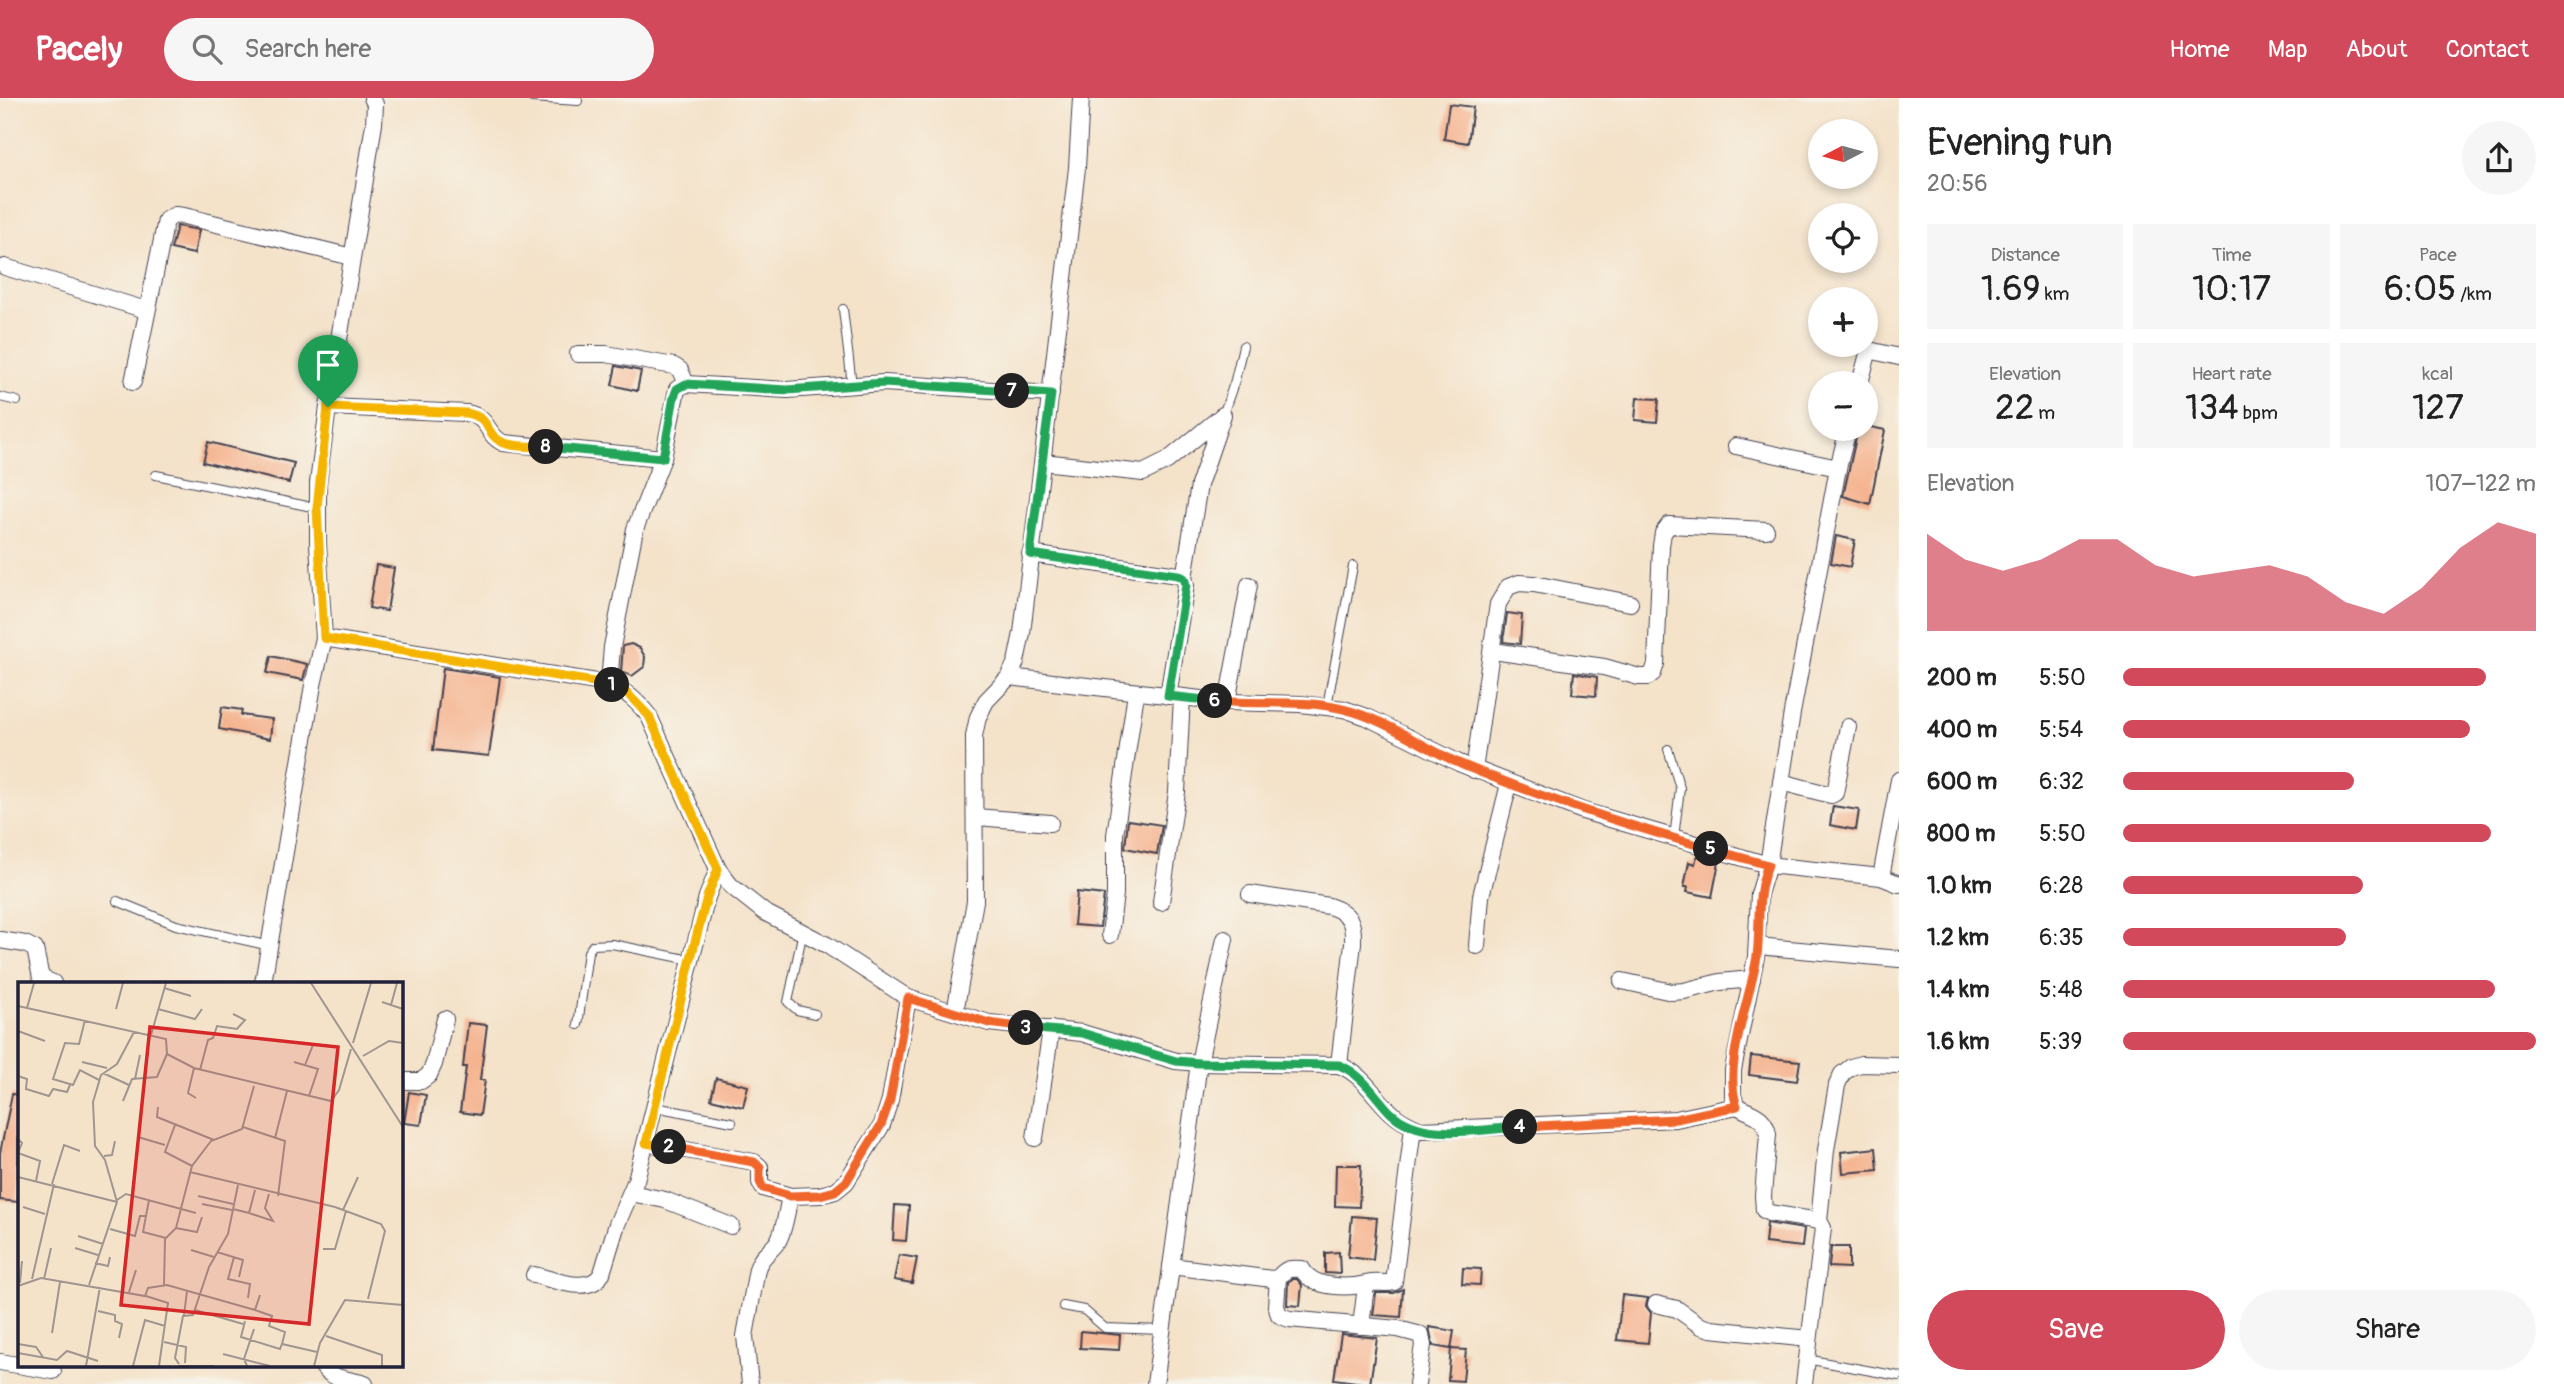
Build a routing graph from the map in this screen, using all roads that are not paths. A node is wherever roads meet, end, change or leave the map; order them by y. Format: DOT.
graph roads {
  1 [pos="372,98"];
  2 [pos="532,98"];
  3 [pos="1081,98"];
  4 [pos="578,101"];
  5 [pos="352,257"];
  6 [pos="5,267"];
  7 [pos="843,309"];
  8 [pos="146,310"];
  9 [pos="1243,346"];
  10 [pos="578,354"];
  11 [pos="1899,357"];
  12 [pos="1863,371"];
  13 [pos="133,382"];
  14 [pos="686,384"];
  15 [pos="852,385"];
  16 [pos="1051,394"];
  17 [pos="0,397"];
  18 [pos="17,401"];
  19 [pos="328,407"];
  20 [pos="1223,415"];
  21 [pos="1845,441"];
  22 [pos="1736,446"];
  23 [pos="663,458"];
  24 [pos="1043,462"];
  25 [pos="1838,468"];
  26 [pos="156,475"];
  27 [pos="317,508"];
  28 [pos="1766,530"];
  29 [pos="1030,554"];
  30 [pos="1353,566"];
  31 [pos="1184,578"];
  32 [pos="1249,585"];
  33 [pos="1630,603"];
  34 [pos="324,638"];
  35 [pos="1493,651"];
  36 [pos="1009,677"];
  37 [pos="609,684"];
  38 [pos="1136,693"];
  39 [pos="1175,697"];
  40 [pos="1227,702"];
  41 [pos="1327,706"];
  42 [pos="1848,727"];
  43 [pos="1668,749"];
  44 [pos="1474,770"];
  45 [pos="1899,780"];
  46 [pos="1781,782"];
  47 [pos="1509,784"];
  48 [pos="976,817"];
  49 [pos="1050,823"];
  50 [pos="1674,838"];
  51 [pos="1768,865"];
  52 [pos="718,869"];
  53 [pos="1881,877"];
  54 [pos="1899,884"];
  55 [pos="1250,894"];
  56 [pos="117,901"];
  57 [pos="1161,902"];
  58 [pos="803,931"];
  59 [pos="1110,935"];
  60 [pos="1225,939"];
  61 [pos="0,940"];
  62 [pos="270,946"];
  63 [pos="1477,946"];
  64 [pos="1758,946"];
  65 [pos="691,960"];
  66 [pos="1899,960"];
  67 [pos="1752,979"];
  68 [pos="1622,981"];
  69 [pos="51,982"];
  70 [pos="263,982"];
  71 [pos="908,998"];
  72 [pos="955,1012"];
  73 [pos="815,1014"];
  74 [pos="445,1019"];
  75 [pos="578,1025"];
  76 [pos="1051,1029"];
  77 [pos="1199,1063"];
  78 [pos="1339,1065"];
  79 [pos="1899,1065"];
  80 [pos="402,1081"];
  81 [pos="1737,1106"];
  82 [pos="655,1107"];
  83 [pos="732,1122"];
  84 [pos="1413,1127"];
  85 [pos="1035,1138"];
  86 [pos="646,1143"];
  87 [pos="631,1193"];
  88 [pos="790,1196"];
  89 [pos="1819,1221"];
  90 [pos="731,1226"];
  91 [pos="1171,1266"];
  92 [pos="534,1275"];
  93 [pos="1278,1278"];
  94 [pos="1366,1286"];
  95 [pos="1656,1304"];
  96 [pos="1063,1306"];
  97 [pos="1361,1326"];
  98 [pos="1163,1331"];
  99 [pos="1809,1339"];
  100 [pos="1806,1359"];
  101 [pos="0,1362"];
  102 [pos="18,1366"];
  103 [pos="19,1366"];
  104 [pos="322,1366"];
  105 [pos="53,1373"];
  106 [pos="1899,1376"];
  107 [pos="365,1384"];
  108 [pos="750,1384"];
  109 [pos="1155,1384"];
  110 [pos="1416,1384"];
  111 [pos="1804,1384"];
  1 -- 5 [label="street"];
  2 -- 4 [label="lane"];
  3 -- 16 [label="street"];
  5 -- 8 [label="street"];
  5 -- 19 [label="street"];
  6 -- 8 [label="street"];
  7 -- 15 [label="lane"];
  8 -- 13 [label="street"];
  9 -- 20 [label="lane"];
  10 -- 14 [label="street"];
  11 -- 12 [label="street"];
  14 -- 15 [label="street"];
  14 -- 23 [label="street"];
  15 -- 16 [label="street"];
  16 -- 24 [label="street"];
  17 -- 18 [label="lane"];
  19 -- 23 [label="street"];
  19 -- 27 [label="street"];
  20 -- 24 [label="street"];
  20 -- 31 [label="street"];
  21 -- 25 [label="street"];
  22 -- 25 [label="street"];
  23 -- 37 [label="street"];
  24 -- 29 [label="street"];
  25 -- 46 [label="street"];
  26 -- 27 [label="lane"];
  27 -- 34 [label="street"];
  28 -- 35 [label="street"];
  29 -- 31 [label="street"];
  29 -- 36 [label="street"];
  30 -- 41 [label="lane"];
  31 -- 39 [label="street"];
  32 -- 40 [label="street"];
  33 -- 35 [label="street"];
  34 -- 37 [label="street"];
  34 -- 62 [label="street"];
  35 -- 44 [label="street"];
  36 -- 38 [label="street"];
  36 -- 48 [label="street"];
  37 -- 52 [label="street"];
  38 -- 39 [label="street"];
  38 -- 59 [label="street"];
  39 -- 40 [label="street"];
  39 -- 57 [label="street"];
  40 -- 41 [label="street"];
  41 -- 44 [label="street"];
  42 -- 46 [label="street"];
  43 -- 50 [label="lane"];
  44 -- 47 [label="street"];
  45 -- 53 [label="street"];
  46 -- 51 [label="street"];
  47 -- 50 [label="street"];
  47 -- 63 [label="street"];
  48 -- 49 [label="street"];
  48 -- 72 [label="street"];
  50 -- 51 [label="street"];
  51 -- 53 [label="street"];
  51 -- 64 [label="street"];
  52 -- 58 [label="street"];
  52 -- 65 [label="street"];
  53 -- 54 [label="street"];
  55 -- 78 [label="street"];
  56 -- 62 [label="lane"];
  58 -- 71 [label="street"];
  58 -- 73 [label="lane"];
  60 -- 77 [label="street"];
  61 -- 69 [label="street"];
  62 -- 70 [label="street"];
  64 -- 66 [label="street"];
  64 -- 67 [label="street"];
  65 -- 75 [label="lane"];
  65 -- 82 [label="street"];
  67 -- 68 [label="street"];
  67 -- 81 [label="street"];
  71 -- 72 [label="street"];
  71 -- 88 [label="street"];
  72 -- 76 [label="street"];
  74 -- 80 [label="street"];
  76 -- 77 [label="street"];
  76 -- 85 [label="street"];
  77 -- 78 [label="street"];
  77 -- 91 [label="street"];
  78 -- 84 [label="street"];
  79 -- 89 [label="street"];
  81 -- 84 [label="street"];
  81 -- 89 [label="street"];
  82 -- 83 [label="lane"];
  82 -- 86 [label="street"];
  84 -- 94 [label="street"];
  86 -- 87 [label="street"];
  86 -- 88 [label="street"];
  87 -- 90 [label="street"];
  87 -- 92 [label="street"];
  88 -- 108 [label="street"];
  89 -- 99 [label="street"];
  91 -- 93 [label="street"];
  91 -- 98 [label="street"];
  93 -- 94 [label="street"];
  93 -- 97 [label="street"];
  94 -- 97 [label="street"];
  95 -- 99 [label="street"];
  96 -- 98 [label="lane"];
  97 -- 110 [label="street"];
  98 -- 109 [label="street"];
  99 -- 100 [label="street"];
  100 -- 106 [label="lane"];
  100 -- 111 [label="street"];
  101 -- 102 [label="street"];
  103 -- 105 [label="street"];
  104 -- 107 [label="street"];
}
